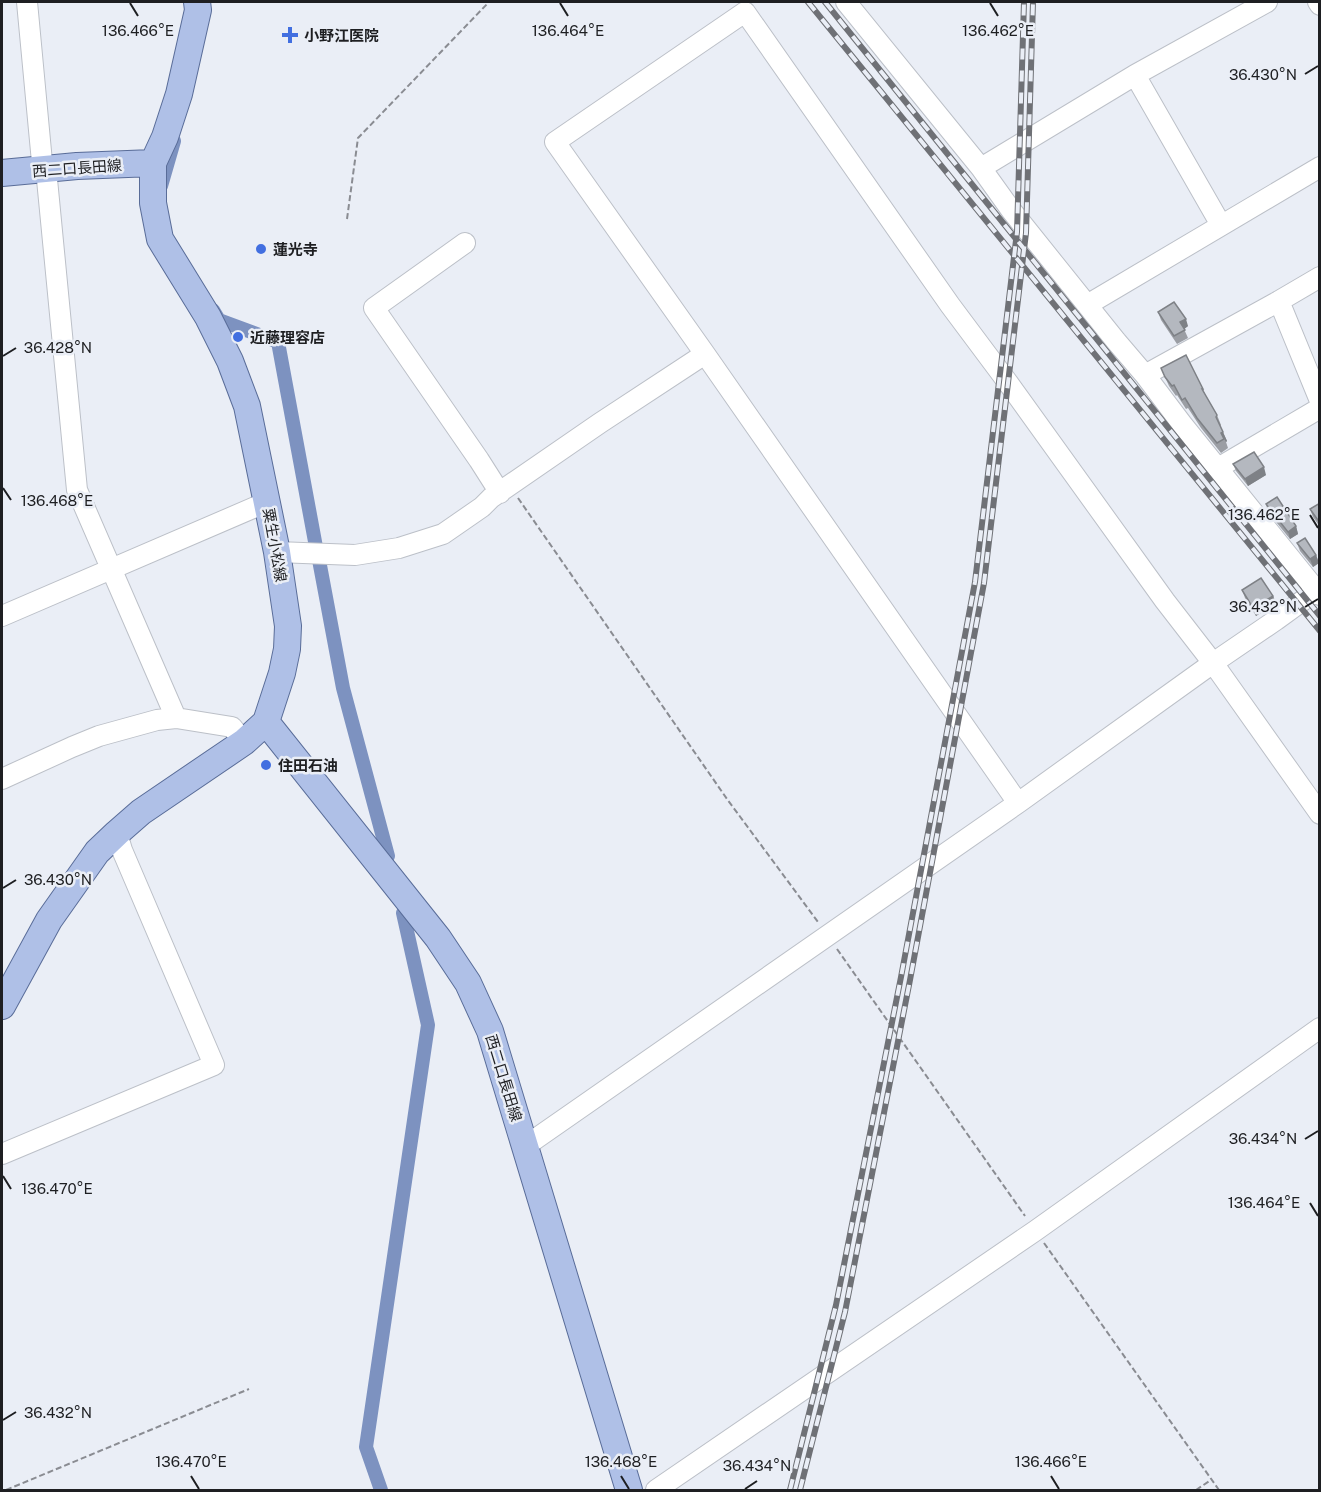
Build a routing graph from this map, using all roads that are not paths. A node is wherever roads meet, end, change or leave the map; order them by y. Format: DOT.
graph roads {
  1 [pos="27,2"];
  2 [pos="197,2"];
  3 [pos="846,2"];
  4 [pos="1268,2"];
  5 [pos="1135,75"];
  6 [pos="153,163"];
  7 [pos="1320,167"];
  8 [pos="981,168"];
  9 [pos="46,169"];
  10 [pos="2,173"];
  11 [pos="1221,225"];
  12 [pos="465,243"];
  13 [pos="1320,276"];
  14 [pos="1279,301"];
  15 [pos="1087,305"];
  16 [pos="705,354"];
  17 [pos="1145,375"];
  18 [pos="1320,401"];
  19 [pos="1320,408"];
  20 [pos="1218,468"];
  21 [pos="504,490"];
  22 [pos="267,502"];
  23 [pos="277,552"];
  24 [pos="112,569"];
  25 [pos="1318,591"];
  26 [pos="2,616"];
  27 [pos="1213,663"];
  28 [pos="176,718"];
  29 [pos="266,722"];
  30 [pos="244,742"];
  31 [pos="2,779"];
  32 [pos="1018,802"];
  33 [pos="1320,814"];
  34 [pos="117,833"];
  35 [pos="2,1006"];
  36 [pos="1320,1028"];
  37 [pos="524,1147"];
  38 [pos="2,1154"];
  39 [pos="629,1491"];
  40 [pos="656,1491"];
  1 -- 9 [label="street"];
  2 -- 6 [label="main road, 粟生小松線"];
  3 -- 8 [label="street"];
  4 -- 5 [label="street"];
  5 -- 8 [label="street"];
  5 -- 11 [label="street"];
  6 -- 9 [label="main road, 西二口長田線"];
  6 -- 22 [label="main road, 粟生小松線"];
  7 -- 11 [label="street"];
  8 -- 15 [label="street"];
  9 -- 10 [label="main road, 西二口長田線"];
  9 -- 24 [label="street"];
  11 -- 15 [label="street"];
  12 -- 21 [label="street"];
  13 -- 14 [label="street"];
  14 -- 17 [label="street"];
  14 -- 18 [label="street"];
  15 -- 17 [label="street"];
  16 -- 21 [label="street"];
  16 -- 27 [label="street"];
  16 -- 32 [label="street"];
  17 -- 20 [label="street"];
  19 -- 20 [label="street"];
  20 -- 25 [label="street"];
  21 -- 23 [label="street"];
  22 -- 23 [label="main road, 粟生小松線"];
  22 -- 24 [label="street"];
  23 -- 29 [label="main road, 粟生小松線"];
  24 -- 26 [label="street"];
  24 -- 28 [label="street"];
  25 -- 27 [label="street"];
  27 -- 32 [label="street"];
  27 -- 33 [label="street"];
  28 -- 30 [label="street"];
  28 -- 31 [label="street"];
  29 -- 30 [label="main road, 粟生小松線"];
  29 -- 37 [label="main road, 西二口長田線"];
  30 -- 34 [label="main road, 粟生小松線"];
  32 -- 37 [label="street"];
  34 -- 35 [label="main road, 粟生小松線"];
  34 -- 38 [label="street"];
  36 -- 40 [label="street"];
  37 -- 39 [label="main road, 西二口長田線"];
}
